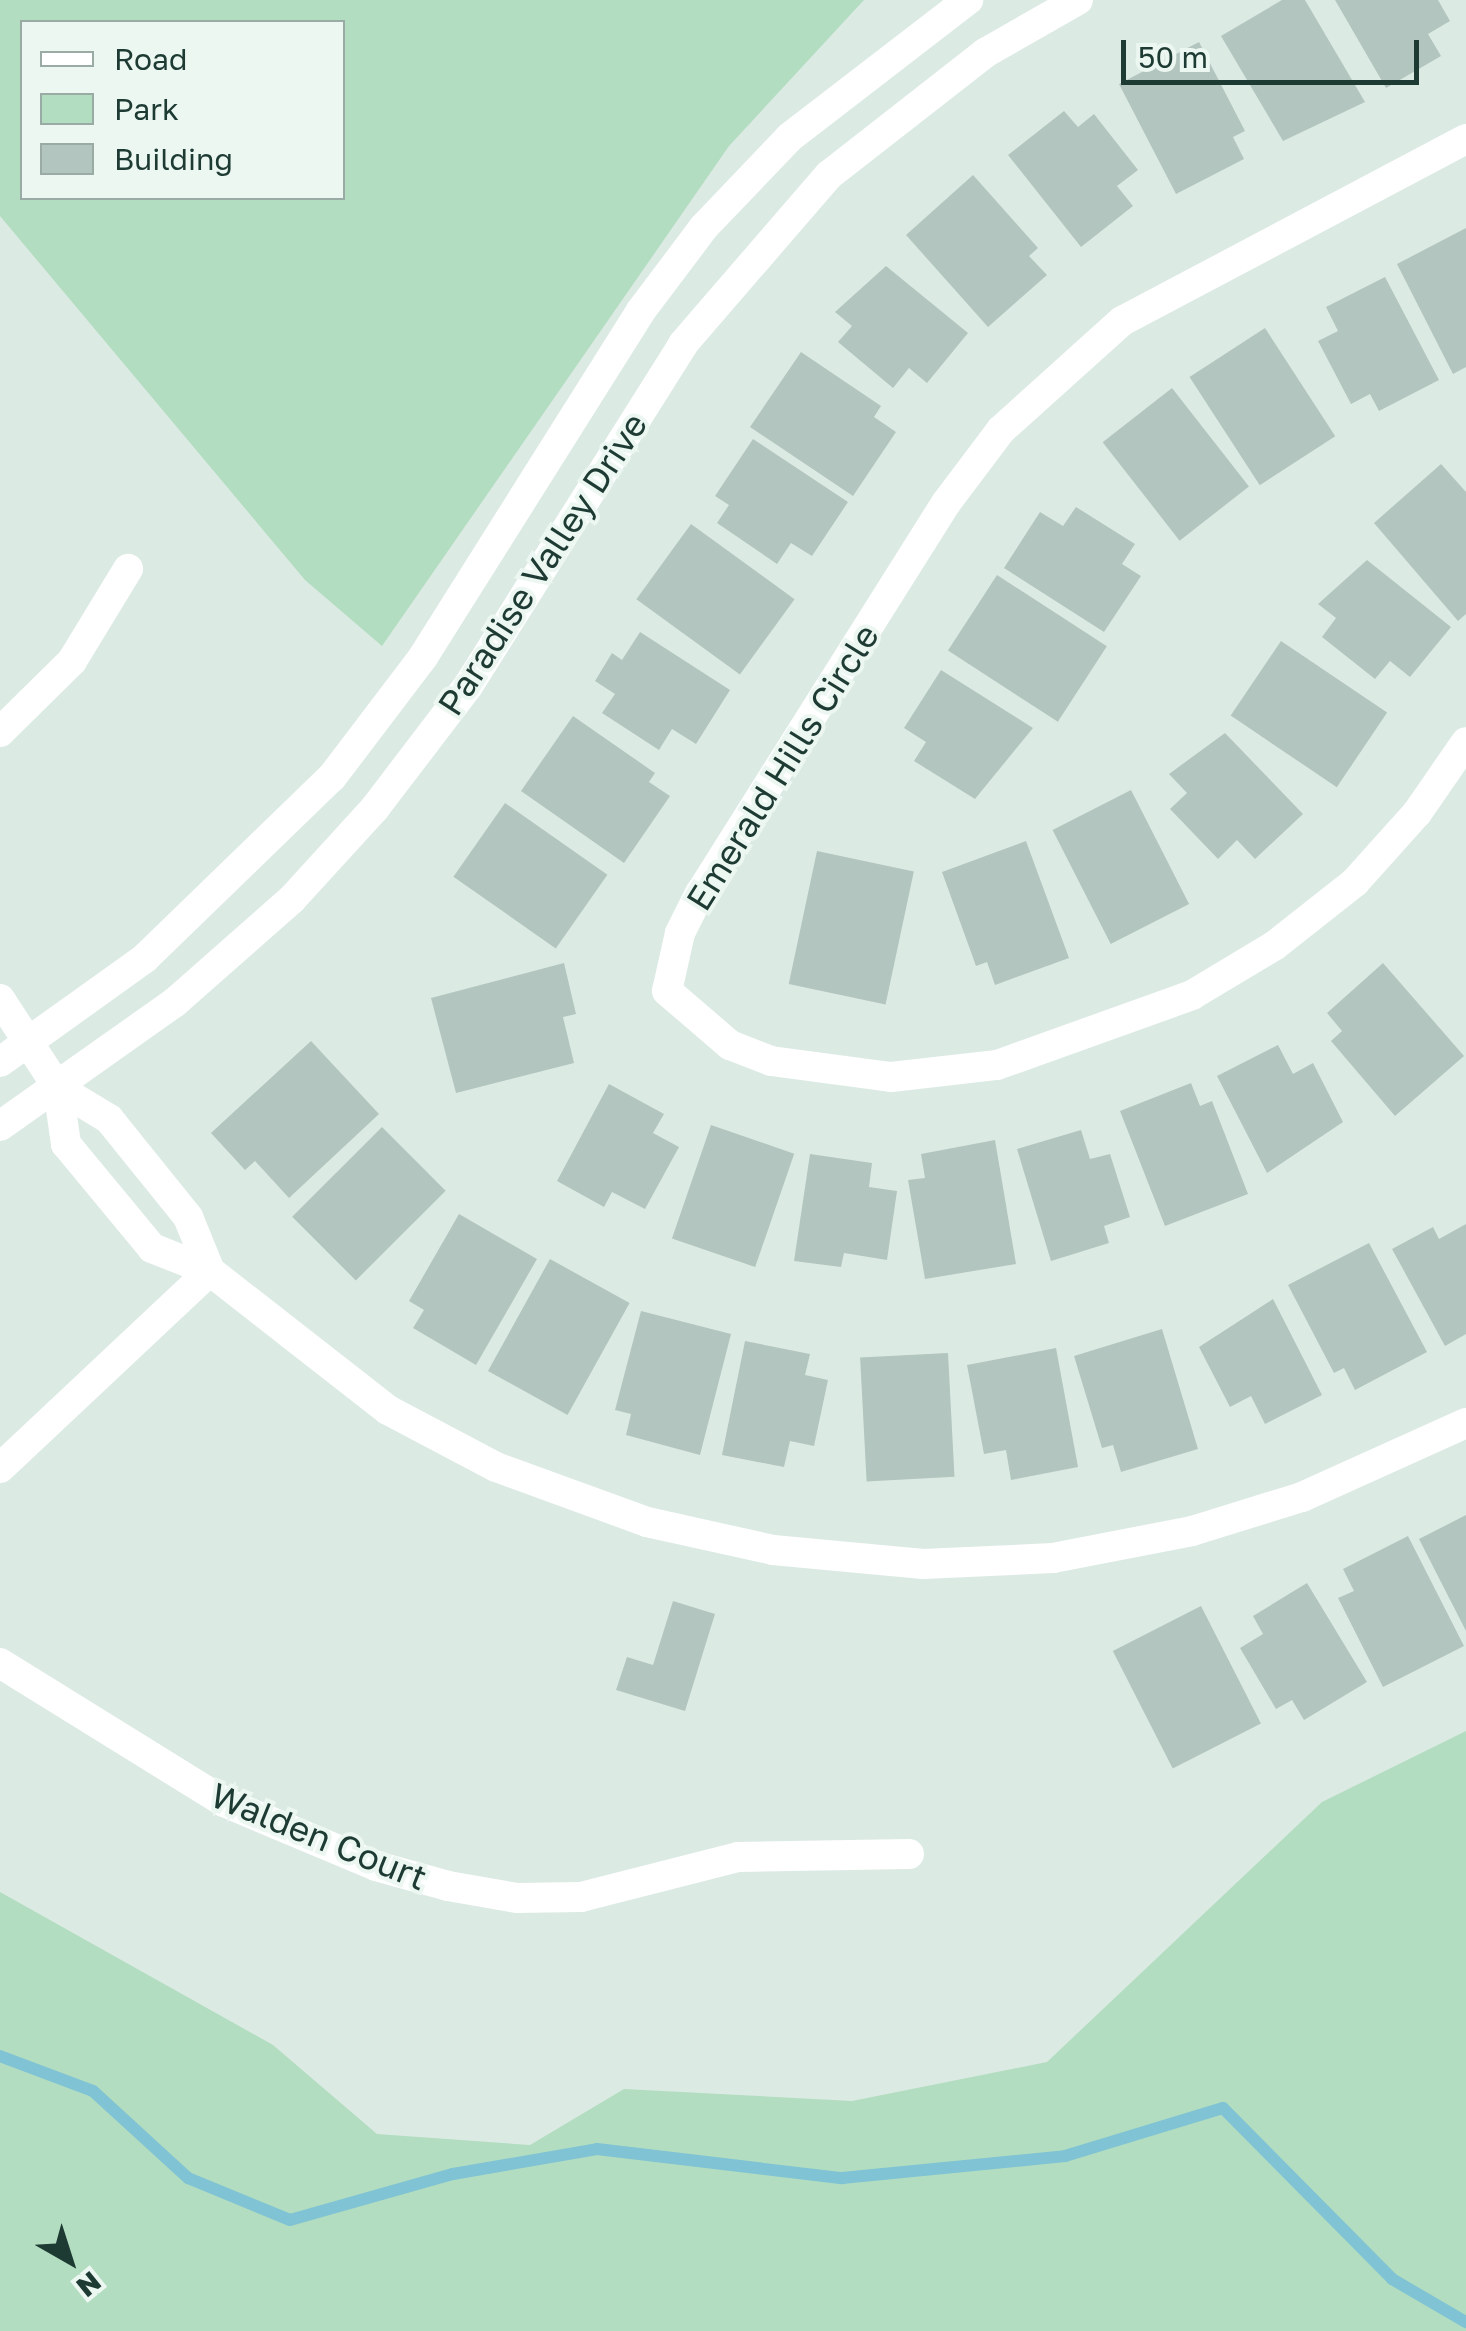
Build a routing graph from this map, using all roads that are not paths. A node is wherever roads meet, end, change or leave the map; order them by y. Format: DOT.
graph roads {
  1 [pos="968,0"];
  2 [pos="1078,0"];
  3 [pos="1466,139"];
  4 [pos="128,569"];
  5 [pos="0,732"];
  6 [pos="1466,742"];
  7 [pos="0,999"];
  8 [pos="28,1043"];
  9 [pos="0,1062"];
  10 [pos="58,1088"];
  11 [pos="0,1126"];
  12 [pos="210,1271"];
  13 [pos="1466,1423"];
  14 [pos="0,1468"];
  15 [pos="0,1663"];
  16 [pos="909,1854"];
  1 -- 8 [label="street, Paradise Valley Drive"];
  2 -- 10 [label="street, Paradise Valley Drive"];
  3 -- 6 [label="street, Emerald Hills Circle"];
  4 -- 5 [label="street"];
  7 -- 8 [label="street"];
  8 -- 9 [label="street, Paradise Valley Drive"];
  8 -- 10 [label="street"];
  10 -- 11 [label="street, Paradise Valley Drive"];
  10 -- 12 [label="street"];
  10 -- 12 [label="street"];
  12 -- 13 [label="street"];
  12 -- 14 [label="street"];
  15 -- 16 [label="street, Walden Court"];
}
